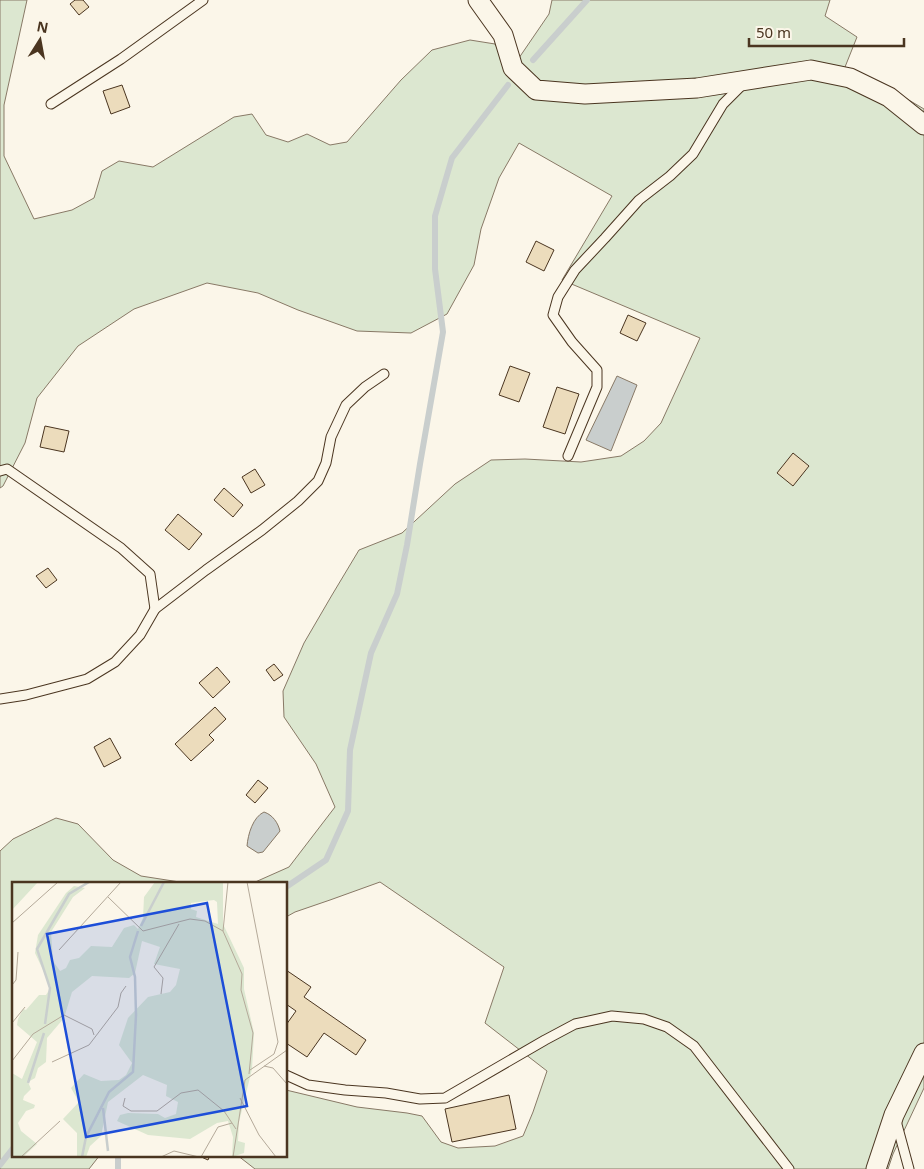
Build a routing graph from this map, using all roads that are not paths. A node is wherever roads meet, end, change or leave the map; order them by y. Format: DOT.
graph roads {
  1 [pos="203,0"];
  2 [pos="478,0"];
  3 [pos="748,80"];
  4 [pos="51,104"];
  5 [pos="924,126"];
  6 [pos="384,374"];
  7 [pos="568,456"];
  8 [pos="0,471"];
  9 [pos="155,609"];
  10 [pos="0,699"];
  11 [pos="924,1053"];
  12 [pos="288,1076"];
  13 [pos="894,1115"];
  14 [pos="790,1169"];
  15 [pos="876,1169"];
  16 [pos="909,1169"];
  1 -- 4 [label="lane"];
  2 -- 3 [label="street"];
  3 -- 5 [label="street"];
  3 -- 7 [label="lane"];
  6 -- 9 [label="lane"];
  8 -- 9 [label="lane"];
  9 -- 10 [label="lane"];
  11 -- 13 [label="street"];
  12 -- 14 [label="lane"];
  13 -- 15 [label="street"];
  13 -- 16 [label="lane"];
}
